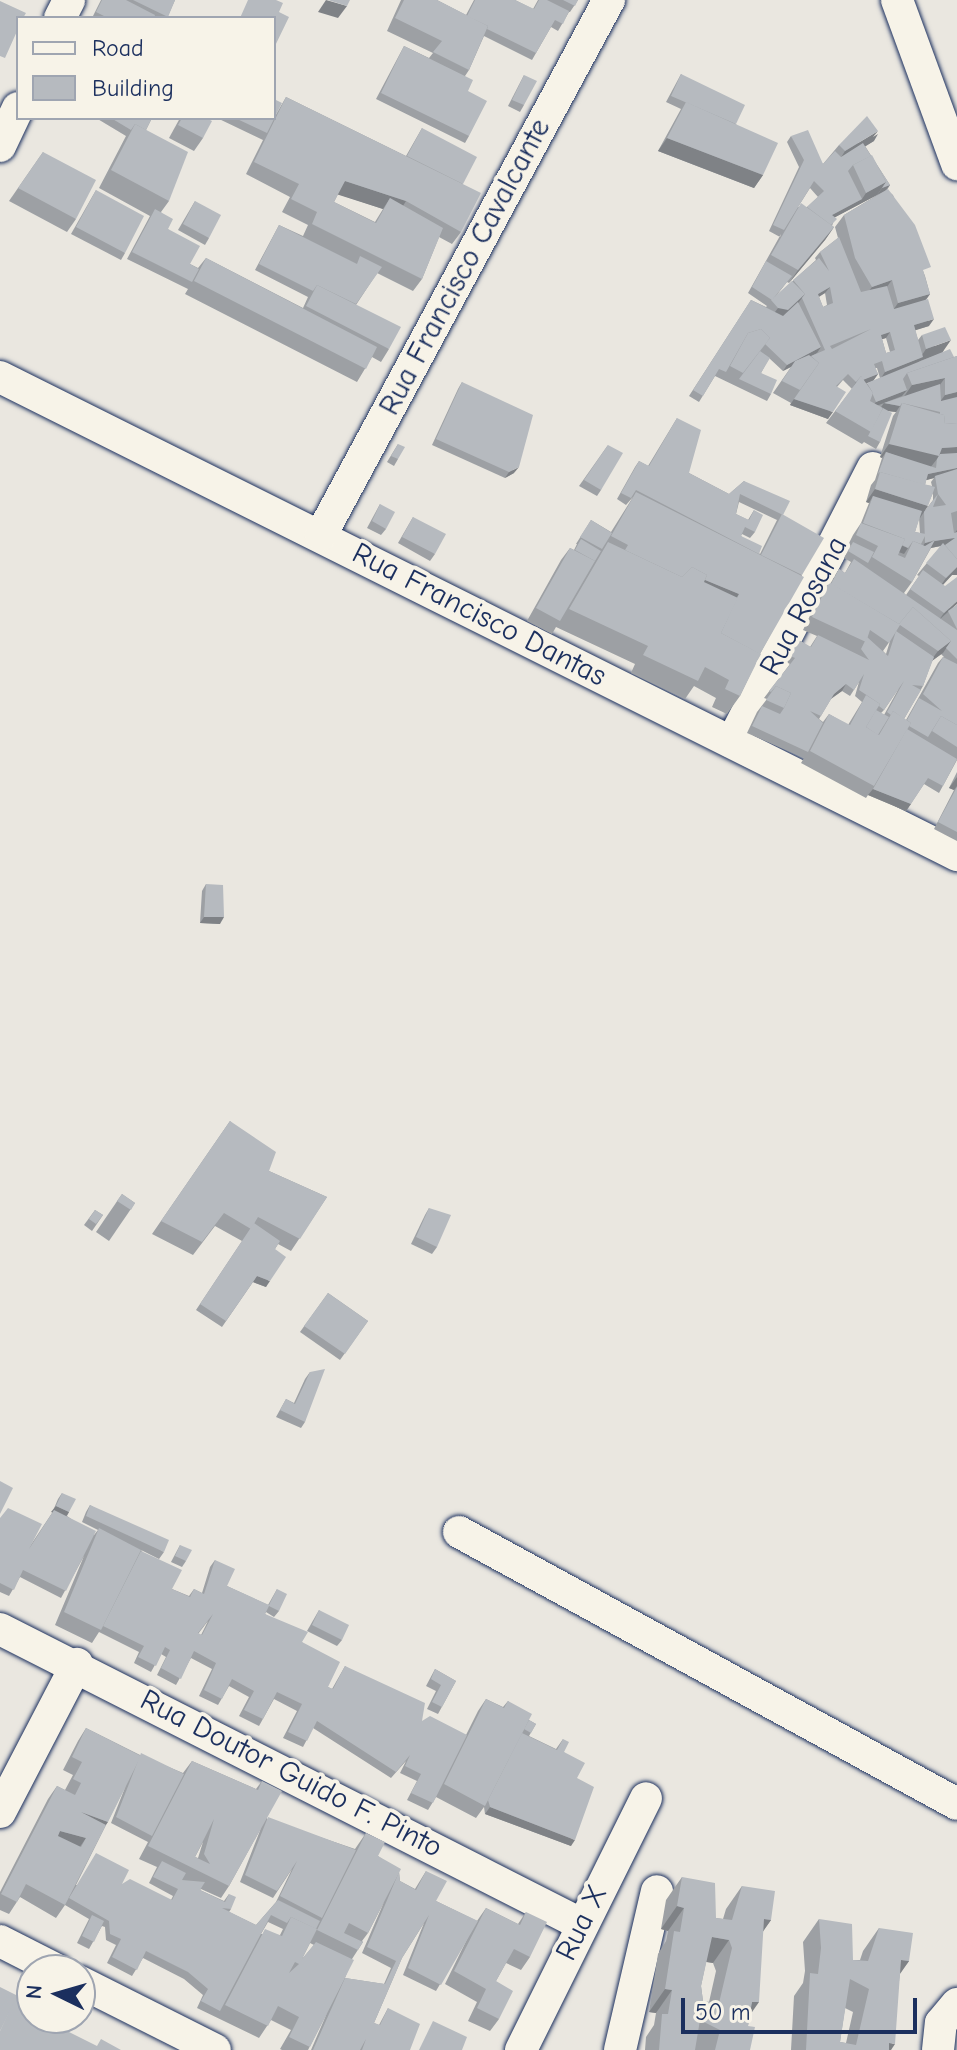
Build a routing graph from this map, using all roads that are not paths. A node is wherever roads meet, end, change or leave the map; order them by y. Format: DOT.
graph roads {
  1 [pos="609,0"];
  2 [pos="897,0"];
  3 [pos="16,112"];
  4 [pos="0,146"];
  5 [pos="957,164"];
  6 [pos="0,377"];
  7 [pos="873,468"];
  8 [pos="321,535"];
  9 [pos="732,742"];
  10 [pos="957,855"];
  11 [pos="459,1532"];
  12 [pos="0,1629"];
  13 [pos="77,1664"];
  14 [pos="646,1798"];
  15 [pos="957,1804"];
  16 [pos="0,1812"];
  17 [pos="657,1891"];
  18 [pos="581,1924"];
  19 [pos="0,1941"];
  20 [pos="26,1954"];
  21 [pos="96,1990"];
  22 [pos="957,2004"];
  23 [pos="215,2050"];
  24 [pos="521,2050"];
  25 [pos="620,2050"];
  26 [pos="938,2050"];
  1 -- 8 [label="street, Rua Francisco Cavalcante"];
  2 -- 5 [label="street"];
  3 -- 4 [label="street"];
  6 -- 8 [label="street, Rua Francisco Dantas"];
  7 -- 9 [label="street, Rua Rosana"];
  8 -- 9 [label="street, Rua Francisco Dantas"];
  9 -- 10 [label="street, Rua Francisco Dantas"];
  11 -- 15 [label="street"];
  12 -- 13 [label="street, Rua Doutor Guido F. Pinto"];
  13 -- 16 [label="street"];
  13 -- 18 [label="street, Rua Doutor Guido F. Pinto"];
  14 -- 18 [label="street, Rua X"];
  17 -- 25 [label="street"];
  18 -- 24 [label="street, Rua X"];
  19 -- 20 [label="street"];
  21 -- 23 [label="street"];
  22 -- 26 [label="street"];
}
